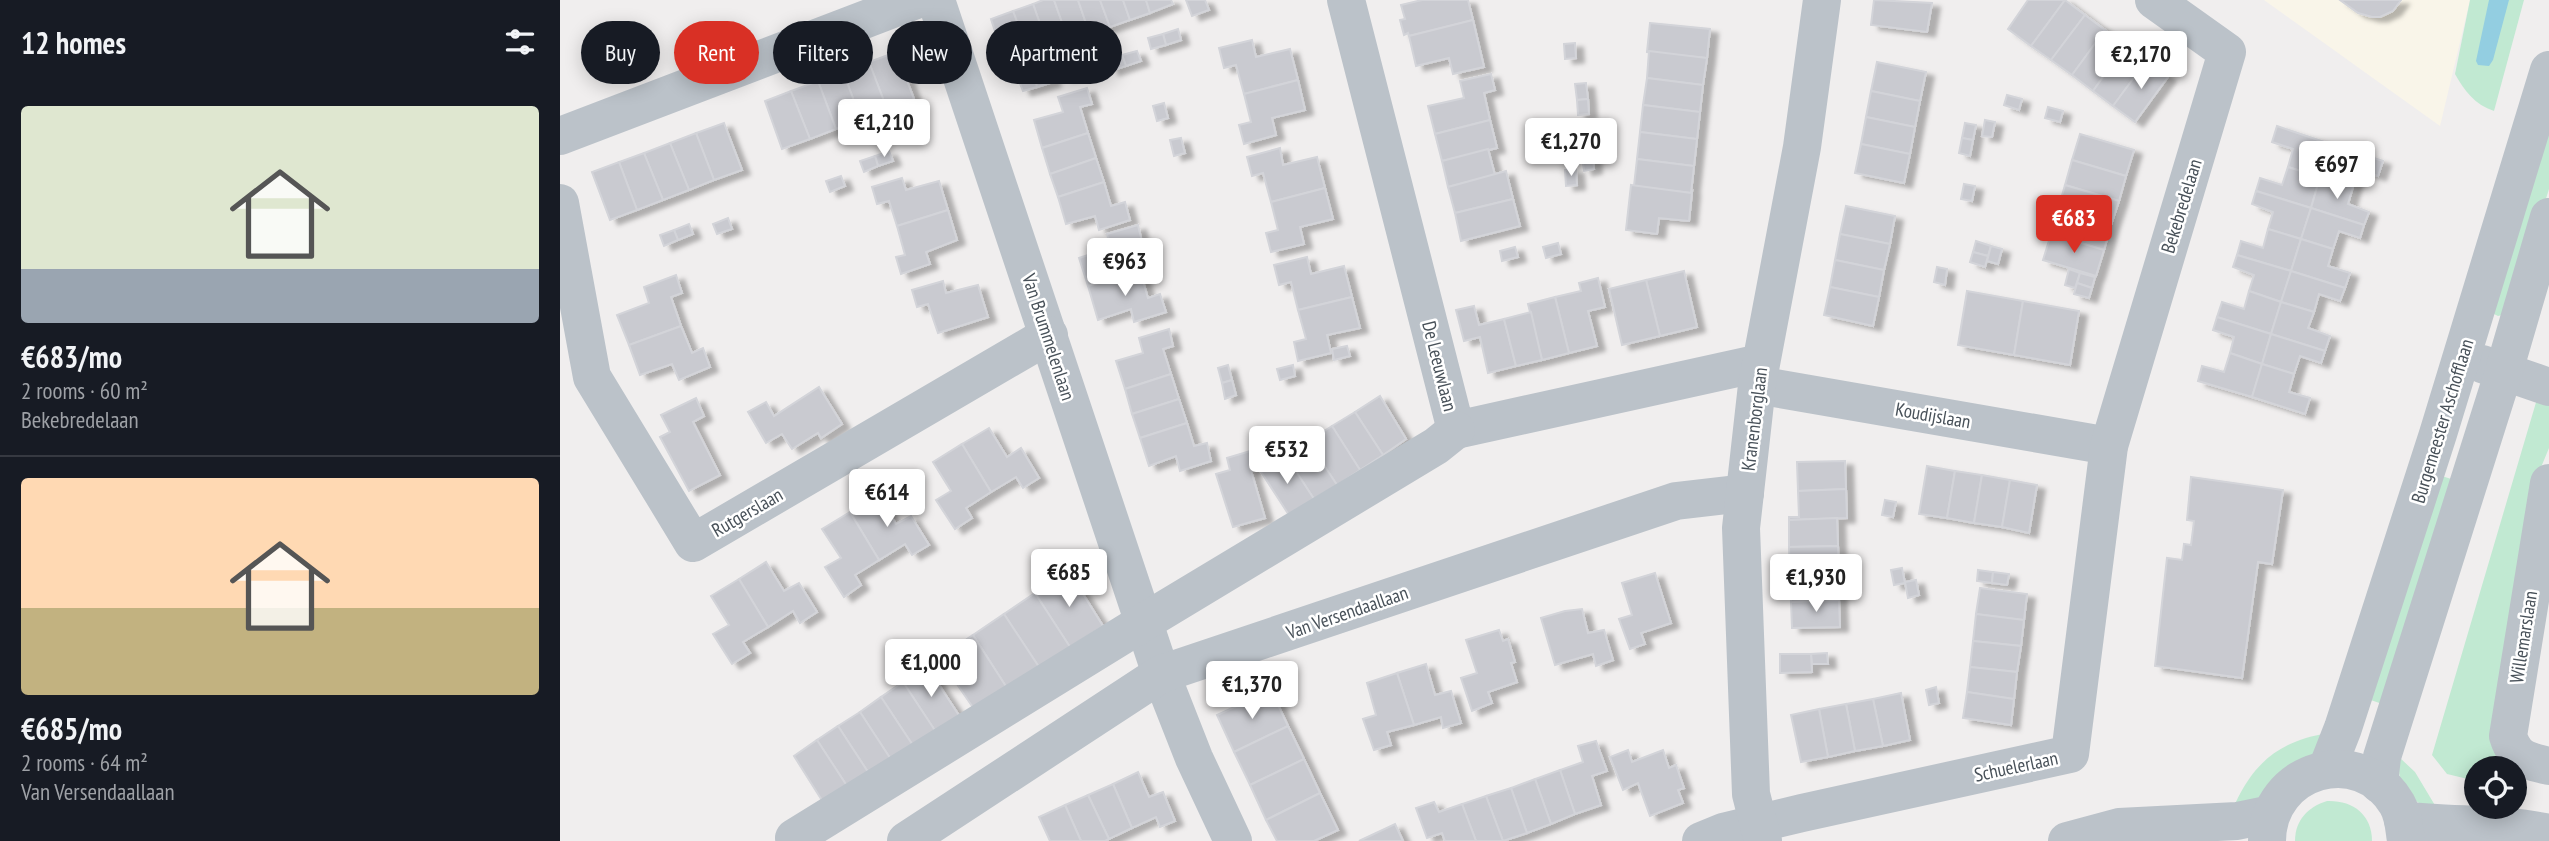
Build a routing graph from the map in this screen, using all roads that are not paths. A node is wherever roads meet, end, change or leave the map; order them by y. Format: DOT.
graph roads {
  1 [pos="916,0"];
  2 [pos="936,0"];
  3 [pos="1346,0"];
  4 [pos="1822,0"];
  5 [pos="2154,0"];
  6 [pos="2549,70"];
  7 [pos="560,136"];
  8 [pos="560,203"];
  9 [pos="2549,217"];
  10 [pos="1049,335"];
  11 [pos="2462,357"];
  12 [pos="2504,371"];
  13 [pos="1759,374"];
  14 [pos="2549,387"];
  15 [pos="1456,430"];
  16 [pos="2109,446"];
  17 [pos="2549,483"];
  18 [pos="1745,493"];
  19 [pos="1143,622"];
  20 [pos="1161,674"];
  21 [pos="2549,766"];
  22 [pos="2327,769"];
  23 [pos="2379,783"];
  24 [pos="2269,827"];
  25 [pos="2405,830"];
  26 [pos="1761,832"];
  27 [pos="2549,833"];
  28 [pos="794,838"];
  29 [pos="906,841"];
  30 [pos="1233,841"];
  31 [pos="1701,841"];
  32 [pos="2067,841"];
  1 -- 7 [label="street"];
  2 -- 10 [label="street, Van Brummelenlaan"];
  3 -- 15 [label="street, De Leeuwlaan"];
  4 -- 13 [label="street, Kranenborglaan"];
  5 -- 16 [label="street, Bekebredelaan"];
  6 -- 11 [label="street, Burgemeester Aschofflaan"];
  8 -- 10 [label="street, Rutgerslaan"];
  9 -- 12 [label="street"];
  10 -- 19 [label="street, Van Brummelenlaan"];
  11 -- 12 [label="street"];
  11 -- 22 [label="street, Burgemeester Aschofflaan"];
  12 -- 14 [label="street"];
  12 -- 23 [label="street"];
  13 -- 15 [label="street, De Leeuwlaan"];
  13 -- 16 [label="street, Koudijslaan"];
  13 -- 18 [label="street, Kranenborglaan"];
  15 -- 19 [label="street"];
  16 -- 26 [label="street, Schuelerlaan"];
  17 -- 21 [label="street, Willemarslaan"];
  18 -- 20 [label="street, Van Versendaallaan"];
  18 -- 26 [label="street, Kranenborglaan"];
  19 -- 20 [label="street, Van Brummelenlaan"];
  19 -- 28 [label="street"];
  20 -- 29 [label="street, Van Versendaallaan"];
  20 -- 30 [label="street"];
  22 -- 23 [label="street"];
  22 -- 24 [label="street"];
  23 -- 25 [label="street"];
  24 -- 32 [label="street"];
  25 -- 27 [label="street"];
  26 -- 31 [label="street, Schuelerlaan"];
}
